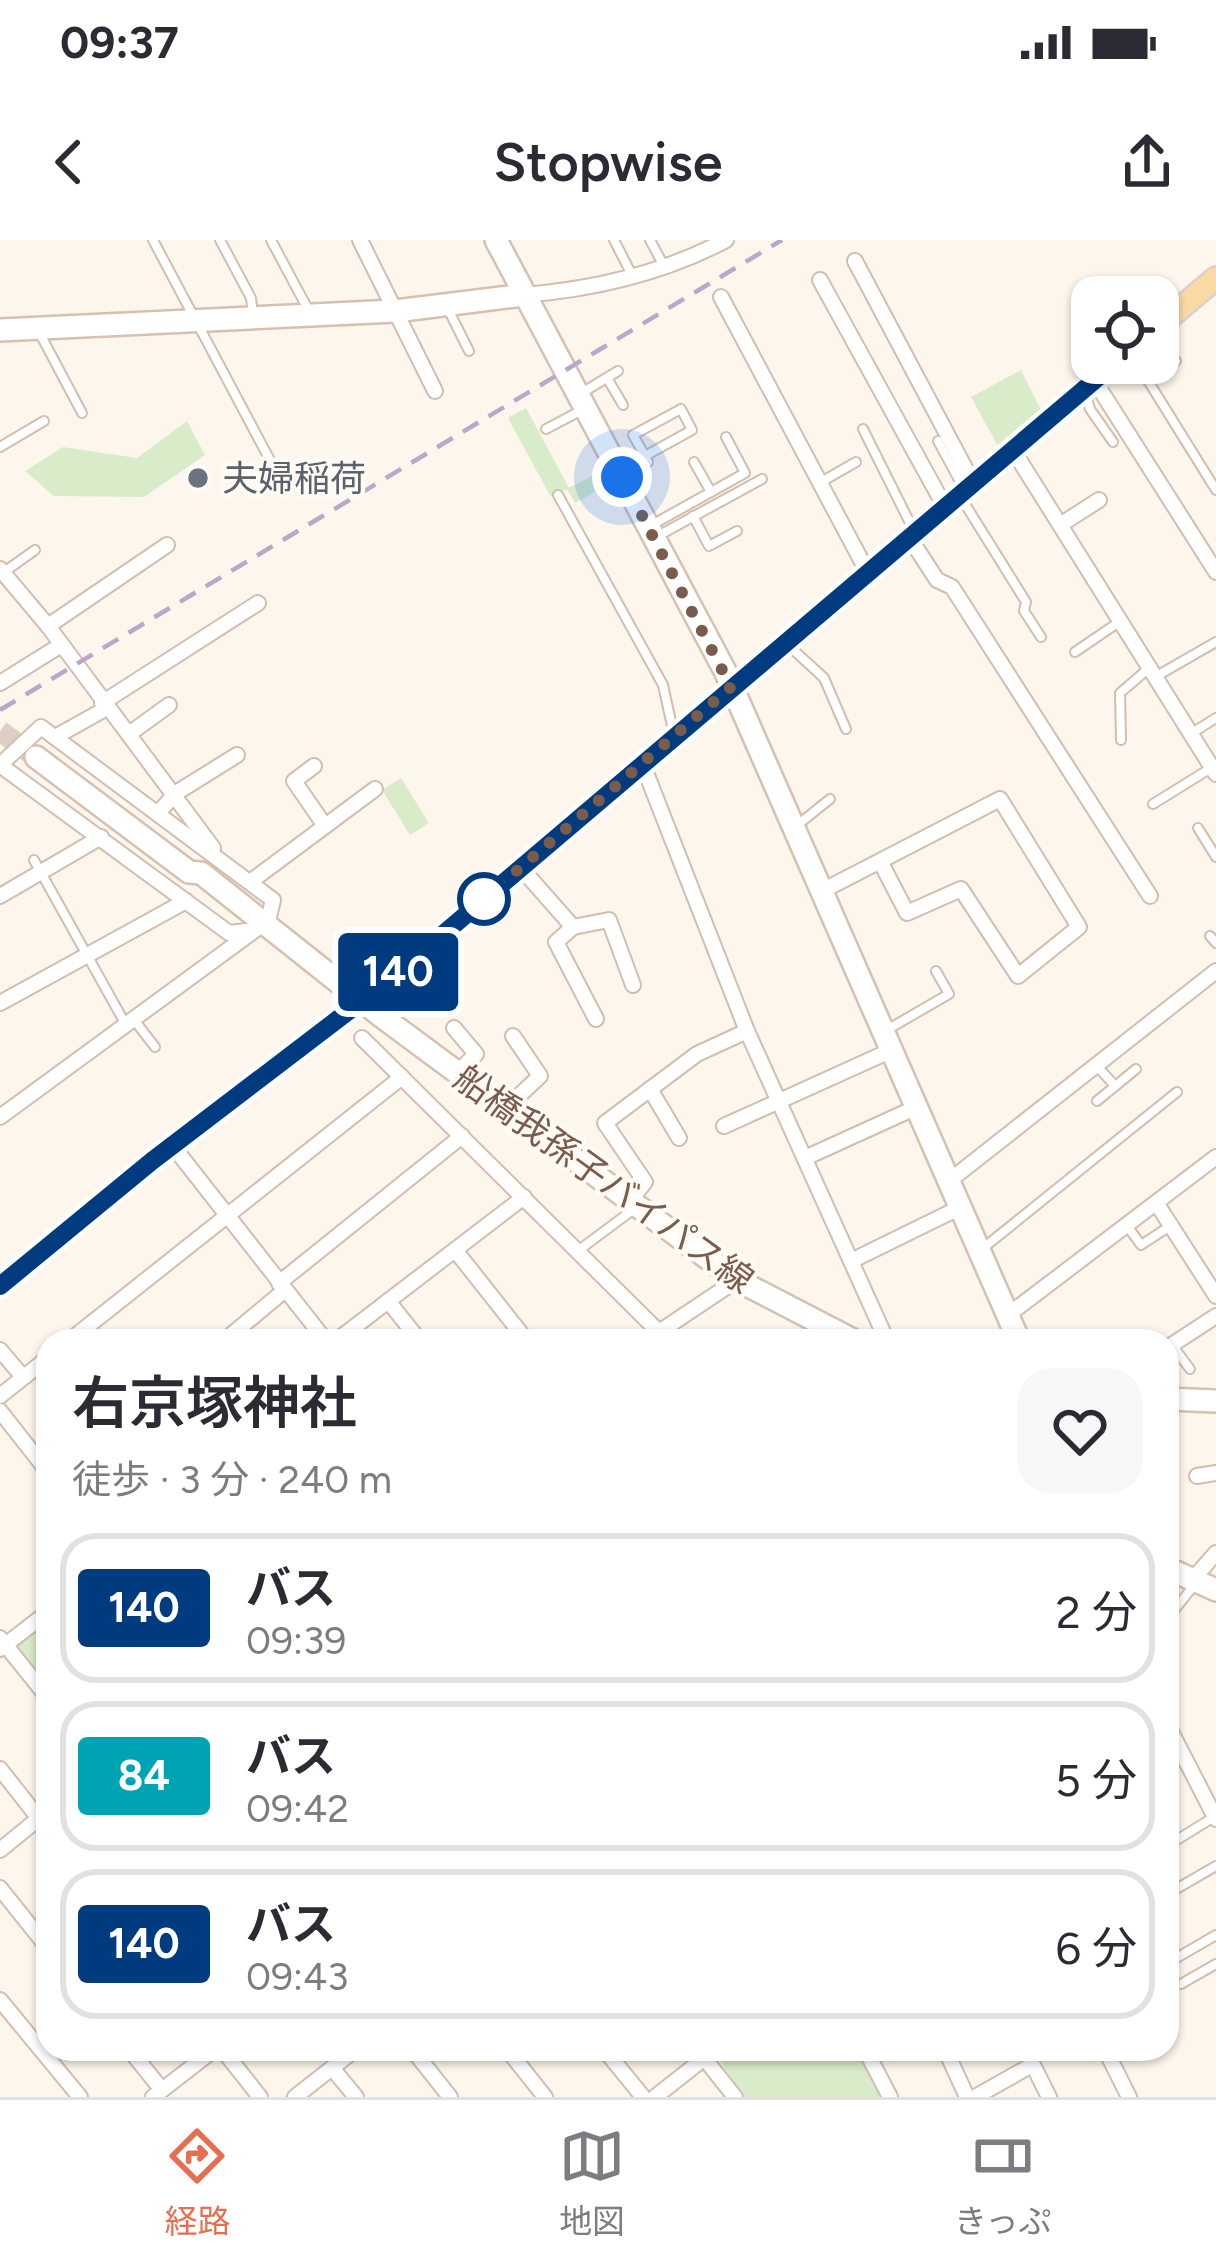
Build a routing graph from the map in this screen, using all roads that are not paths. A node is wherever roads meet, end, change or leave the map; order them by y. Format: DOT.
graph roads {
  1 [pos="153,240"];
  2 [pos="220,240"];
  3 [pos="271,240"];
  4 [pos="360,240"];
  5 [pos="496,240"];
  6 [pos="614,240"];
  7 [pos="650,240"];
  8 [pos="726,240"];
  9 [pos="855,261"];
  10 [pos="664,268"];
  11 [pos="632,276"];
  12 [pos="1216,278"];
  13 [pos="820,280"];
  14 [pos="524,295"];
  15 [pos="721,297"];
  16 [pos="446,306"];
  17 [pos="1179,309"];
  18 [pos="395,311"];
  19 [pos="311,316"];
  20 [pos="254,318"];
  21 [pos="196,321"];
  22 [pos="38,328"];
  23 [pos="0,330"];
  24 [pos="469,351"];
  25 [pos="619,371"];
  26 [pos="607,378"];
  27 [pos="1150,384"];
  28 [pos="1089,385"];
  29 [pos="435,391"];
  30 [pos="582,402"];
  31 [pos="622,405"];
  32 [pos="82,412"];
  33 [pos="44,421"];
  34 [pos="545,429"];
  35 [pos="862,429"];
  36 [pos="725,437"];
  37 [pos="938,441"];
  38 [pos="1113,442"];
  39 [pos="0,447"];
  40 [pos="1013,450"];
  41 [pos="645,456"];
  42 [pos="694,462"];
  43 [pos="856,462"];
  44 [pos="272,464"];
  45 [pos="622,477"];
  46 [pos="762,479"];
  47 [pos="820,483"];
  48 [pos="1216,490"];
  49 [pos="711,492"];
  50 [pos="960,494"];
  51 [pos="558,495"];
  52 [pos="1099,500"];
  53 [pos="694,516"];
  54 [pos="1060,525"];
  55 [pos="736,531"];
  56 [pos="651,532"];
  57 [pos="912,535"];
  58 [pos="167,545"];
  59 [pos="35,550"];
  60 [pos="2,571"];
  61 [pos="1216,572"];
  62 [pos="868,573"];
  63 [pos="258,603"];
  64 [pos="1120,621"];
  65 [pos="48,626"];
  66 [pos="1041,637"];
  67 [pos="1216,642"];
  68 [pos="786,643"];
  69 [pos="61,645"];
  70 [pos="1075,652"];
  71 [pos="1152,673"];
  72 [pos="0,683"];
  73 [pos="731,687"];
  74 [pos="104,705"];
  75 [pos="169,706"];
  76 [pos="1216,718"];
  77 [pos="846,729"];
  78 [pos="1190,733"];
  79 [pos="129,734"];
  80 [pos="55,737"];
  81 [pos="675,737"];
  82 [pos="1121,740"];
  83 [pos="237,755"];
  84 [pos="36,757"];
  85 [pos="643,765"];
  86 [pos="314,766"];
  87 [pos="1214,771"];
  88 [pos="375,789"];
  89 [pos="176,793"];
  90 [pos="830,799"];
  91 [pos="1153,804"];
  92 [pos="158,813"];
  93 [pos="325,826"];
  94 [pos="793,828"];
  95 [pos="1198,828"];
  96 [pos="101,837"];
  97 [pos="219,857"];
  98 [pos="1216,857"];
  99 [pos="880,861"];
  100 [pos="38,866"];
  101 [pos="520,868"];
  102 [pos="250,882"];
  103 [pos="822,891"];
  104 [pos="0,896"];
  105 [pos="1150,896"];
  106 [pos="186,901"];
  107 [pos="261,927"];
  108 [pos="572,927"];
  109 [pos="87,955"];
  110 [pos="936,971"];
  111 [pos="1216,971"];
  112 [pos="633,985"];
  113 [pos="362,1001"];
  114 [pos="0,1004"];
  115 [pos="596,1019"];
  116 [pos="131,1024"];
  117 [pos="454,1028"];
  118 [pos="747,1031"];
  119 [pos="513,1036"];
  120 [pos="362,1038"];
  121 [pos="888,1041"];
  122 [pos="155,1047"];
  123 [pos="1098,1067"];
  124 [pos="1136,1069"];
  125 [pos="458,1072"];
  126 [pos="402,1077"];
  127 [pos="1115,1086"];
  128 [pos="650,1089"];
  129 [pos="1177,1092"];
  130 [pos="1097,1101"];
  131 [pos="781,1102"];
  132 [pos="916,1107"];
  133 [pos="506,1108"];
  134 [pos="0,1118"];
  135 [pos="724,1126"];
  136 [pos="463,1136"];
  137 [pos="680,1138"];
  138 [pos="172,1145"];
  139 [pos="807,1157"];
  140 [pos="1216,1158"];
  141 [pos="949,1181"];
  142 [pos="524,1197"];
  143 [pos="634,1204"];
  144 [pos="1157,1204"];
  145 [pos="961,1207"];
  146 [pos="227,1216"];
  147 [pos="1128,1226"];
  148 [pos="1164,1230"];
  149 [pos="455,1250"];
  150 [pos="980,1250"];
  151 [pos="578,1251"];
  152 [pos="851,1261"];
  153 [pos="737,1280"];
  154 [pos="0,1286"];
  155 [pos="282,1286"];
  156 [pos="1216,1296"];
  157 [pos="388,1301"];
  158 [pos="1009,1315"];
  159 [pos="1216,1316"];
  160 [pos="84,1329"];
  161 [pos="237,1329"];
  162 [pos="316,1329"];
  163 [pos="352,1329"];
  164 [pos="410,1329"];
  165 [pos="517,1329"];
  166 [pos="656,1329"];
  167 [pos="672,1329"];
  168 [pos="832,1329"];
  169 [pos="882,1329"];
  170 [pos="1014,1329"];
  171 [pos="1179,1340"];
  172 [pos="0,1350"];
  173 [pos="1179,1357"];
  174 [pos="36,1367"];
  175 [pos="1190,1369"];
  176 [pos="23,1377"];
  177 [pos="0,1396"];
  178 [pos="1179,1399"];
  179 [pos="1216,1401"];
  180 [pos="0,1412"];
  181 [pos="36,1457"];
  182 [pos="1216,1472"];
  183 [pos="1197,1476"];
  184 [pos="1216,1552"];
  185 [pos="1202,1583"];
  186 [pos="1179,1607"];
  187 [pos="36,1620"];
  188 [pos="2,1644"];
  189 [pos="36,1684"];
  190 [pos="1179,1764"];
  191 [pos="0,1769"];
  192 [pos="36,1810"];
  193 [pos="1215,1818"];
  194 [pos="36,1826"];
  195 [pos="1179,1839"];
  196 [pos="0,1850"];
  197 [pos="1216,1866"];
  198 [pos="1179,1887"];
  199 [pos="0,1888"];
  200 [pos="36,1933"];
  201 [pos="1216,1935"];
  202 [pos="1179,1957"];
  203 [pos="1216,1964"];
  204 [pos="1181,1984"];
  205 [pos="0,2000"];
  206 [pos="36,2044"];
  207 [pos="50,2061"];
  208 [pos="137,2061"];
  209 [pos="202,2061"];
  210 [pos="228,2061"];
  211 [pos="341,2061"];
  212 [pos="422,2061"];
  213 [pos="516,2061"];
  214 [pos="614,2061"];
  215 [pos="696,2061"];
  216 [pos="712,2061"];
  217 [pos="871,2061"];
  218 [pos="952,2061"];
  219 [pos="1030,2061"];
  220 [pos="1112,2061"];
  221 [pos="1032,2065"];
  222 [pos="332,2068"];
  223 [pos="158,2093"];
  224 [pos="80,2097"];
  225 [pos="260,2097"];
  226 [pos="296,2097"];
  227 [pos="356,2097"];
  228 [pos="450,2097"];
  229 [pos="545,2097"];
  230 [pos="643,2097"];
  231 [pos="655,2097"];
  232 [pos="735,2097"];
  233 [pos="890,2097"];
  234 [pos="971,2097"];
  235 [pos="1049,2097"];
  236 [pos="1129,2097"];
  1 -- 21 [label="lane"];
  2 -- 20 [label="lane"];
  3 -- 19 [label="lane"];
  4 -- 18 [label="street"];
  5 -- 14 [label="street"];
  6 -- 11 [label="lane"];
  7 -- 10 [label="lane"];
  8 -- 10 [label="street"];
  9 -- 50 [label="street"];
  10 -- 11 [label="street"];
  11 -- 14 [label="street"];
  12 -- 17 [label="main road"];
  13 -- 50 [label="street"];
  14 -- 16 [label="street"];
  14 -- 30 [label="street"];
  15 -- 47 [label="street"];
  16 -- 18 [label="street"];
  16 -- 24 [label="lane"];
  18 -- 19 [label="street"];
  18 -- 29 [label="street"];
  19 -- 20 [label="street"];
  20 -- 21 [label="street"];
  21 -- 22 [label="street"];
  21 -- 44 [label="lane"];
  22 -- 23 [label="street"];
  22 -- 32 [label="lane"];
  25 -- 26 [label="lane"];
  26 -- 30 [label="lane"];
  26 -- 31 [label="lane"];
  27 -- 48 [label="lane"];
  28 -- 38 [label="lane"];
  28 -- 40 [label="main road"];
  28 -- 61 [label="street"];
  30 -- 34 [label="lane"];
  30 -- 45 [label="street"];
  33 -- 39 [label="lane"];
  35 -- 57 [label="lane"];
  36 -- 49 [label="lane"];
  37 -- 50 [label="lane"];
  40 -- 50 [label="main road"];
  40 -- 54 [label="street"];
  41 -- 41 [label="lane"];
  41 -- 45 [label="lane"];
  42 -- 49 [label="lane"];
  43 -- 47 [label="lane"];
  45 -- 56 [label="street"];
  46 -- 53 [label="lane"];
  47 -- 62 [label="street"];
  49 -- 56 [label="lane"];
  50 -- 57 [label="main road"];
  50 -- 66 [label="lane"];
  51 -- 81 [label="lane"];
  52 -- 54 [label="street"];
  53 -- 55 [label="lane"];
  53 -- 56 [label="lane"];
  54 -- 64 [label="street"];
  56 -- 73 [label="street"];
  57 -- 62 [label="main road"];
  57 -- 105 [label="street"];
  58 -- 65 [label="street"];
  59 -- 60 [label="lane"];
  60 -- 65 [label="street"];
  62 -- 68 [label="main road"];
  63 -- 74 [label="street"];
  64 -- 70 [label="lane"];
  64 -- 71 [label="street"];
  65 -- 69 [label="street"];
  67 -- 71 [label="lane"];
  68 -- 73 [label="main road"];
  68 -- 77 [label="lane"];
  69 -- 72 [label="street"];
  69 -- 74 [label="street"];
  71 -- 78 [label="street"];
  71 -- 82 [label="lane"];
  73 -- 81 [label="main road"];
  73 -- 94 [label="street"];
  74 -- 79 [label="street"];
  74 -- 80 [label="street"];
  75 -- 79 [label="street"];
  76 -- 78 [label="lane"];
  78 -- 87 [label="street"];
  79 -- 89 [label="street"];
  80 -- 92 [label="street"];
  80 -- 96 [label="street"];
  81 -- 85 [label="main road"];
  83 -- 89 [label="street"];
  84 -- 107 [label="street, 船橋我孫子バイパス線"];
  85 -- 101 [label="main road"];
  85 -- 118 [label="street"];
  86 -- 93 [label="street"];
  87 -- 91 [label="lane"];
  88 -- 93 [label="street"];
  89 -- 92 [label="street"];
  89 -- 97 [label="street"];
  90 -- 94 [label="lane"];
  92 -- 97 [label="street"];
  93 -- 102 [label="street"];
  94 -- 103 [label="street"];
  95 -- 98 [label="lane"];
  96 -- 100 [label="street"];
  96 -- 106 [label="street"];
  97 -- 102 [label="street"];
  99 -- 99 [label="street"];
  99 -- 103 [label="street"];
  100 -- 104 [label="street"];
  100 -- 109 [label="lane"];
  101 -- 108 [label="street"];
  101 -- 113 [label="main road"];
  102 -- 107 [label="street"];
  103 -- 121 [label="street"];
  106 -- 107 [label="street"];
  106 -- 109 [label="street"];
  107 -- 113 [label="street, 船橋我孫子バイパス線"];
  107 -- 116 [label="street"];
  108 -- 112 [label="street"];
  108 -- 115 [label="street"];
  109 -- 114 [label="street"];
  109 -- 116 [label="lane"];
  110 -- 121 [label="lane"];
  111 -- 123 [label="street"];
  113 -- 125 [label="street, 船橋我孫子バイパス線"];
  113 -- 138 [label="main road"];
  116 -- 122 [label="lane"];
  116 -- 134 [label="street"];
  117 -- 125 [label="street"];
  118 -- 128 [label="street"];
  118 -- 131 [label="street"];
  119 -- 133 [label="street"];
  120 -- 126 [label="street"];
  121 -- 131 [label="street"];
  121 -- 132 [label="street"];
  123 -- 127 [label="lane"];
  123 -- 141 [label="street"];
  124 -- 127 [label="lane"];
  125 -- 133 [label="street, 船橋我孫子バイパス線"];
  126 -- 136 [label="street"];
  126 -- 146 [label="street"];
  127 -- 130 [label="lane"];
  128 -- 137 [label="street"];
  128 -- 143 [label="street"];
  129 -- 150 [label="lane"];
  131 -- 135 [label="street"];
  131 -- 139 [label="street"];
  132 -- 139 [label="street"];
  132 -- 141 [label="street"];
  133 -- 143 [label="street, 船橋我孫子バイパス線"];
  136 -- 142 [label="street"];
  136 -- 155 [label="street"];
  138 -- 146 [label="street"];
  138 -- 154 [label="main road"];
  139 -- 152 [label="street"];
  140 -- 144 [label="street"];
  141 -- 145 [label="street"];
  142 -- 149 [label="street"];
  142 -- 151 [label="street"];
  143 -- 151 [label="lane"];
  143 -- 153 [label="street, 船橋我孫子バイパス線"];
  144 -- 147 [label="street"];
  144 -- 156 [label="street"];
  145 -- 150 [label="street"];
  145 -- 152 [label="street"];
  146 -- 155 [label="street"];
  146 -- 160 [label="street"];
  147 -- 148 [label="lane"];
  147 -- 158 [label="street"];
  149 -- 157 [label="street"];
  149 -- 165 [label="street"];
  150 -- 158 [label="street"];
  151 -- 166 [label="street"];
  152 -- 169 [label="street"];
  153 -- 167 [label="street"];
  153 -- 168 [label="street, 船橋我孫子バイパス線"];
  155 -- 161 [label="street"];
  155 -- 162 [label="street"];
  157 -- 163 [label="street"];
  157 -- 164 [label="street"];
  158 -- 170 [label="street"];
  159 -- 171 [label="street"];
  172 -- 176 [label="street"];
  173 -- 175 [label="lane"];
  174 -- 176 [label="street"];
  176 -- 177 [label="street"];
  178 -- 179 [label="street"];
  180 -- 181 [label="street"];
  182 -- 183 [label="street"];
  184 -- 185 [label="street"];
  185 -- 186 [label="lane"];
  187 -- 188 [label="street"];
  188 -- 189 [label="street"];
  190 -- 193 [label="street"];
  191 -- 192 [label="street"];
  193 -- 195 [label="lane"];
  194 -- 196 [label="street"];
  197 -- 198 [label="lane"];
  199 -- 200 [label="street"];
  201 -- 202 [label="lane"];
  203 -- 204 [label="lane"];
  205 -- 206 [label="street"];
  207 -- 224 [label="street"];
  208 -- 223 [label="street"];
  209 -- 223 [label="street"];
  210 -- 225 [label="street"];
  211 -- 222 [label="street"];
  212 -- 228 [label="street"];
  213 -- 229 [label="street"];
  214 -- 230 [label="street"];
  215 -- 231 [label="street"];
  216 -- 232 [label="street"];
  217 -- 233 [label="street"];
  218 -- 234 [label="street"];
  219 -- 221 [label="street"];
  220 -- 236 [label="street"];
  221 -- 234 [label="street"];
  221 -- 235 [label="street"];
  222 -- 226 [label="street"];
  222 -- 227 [label="street"];
}
